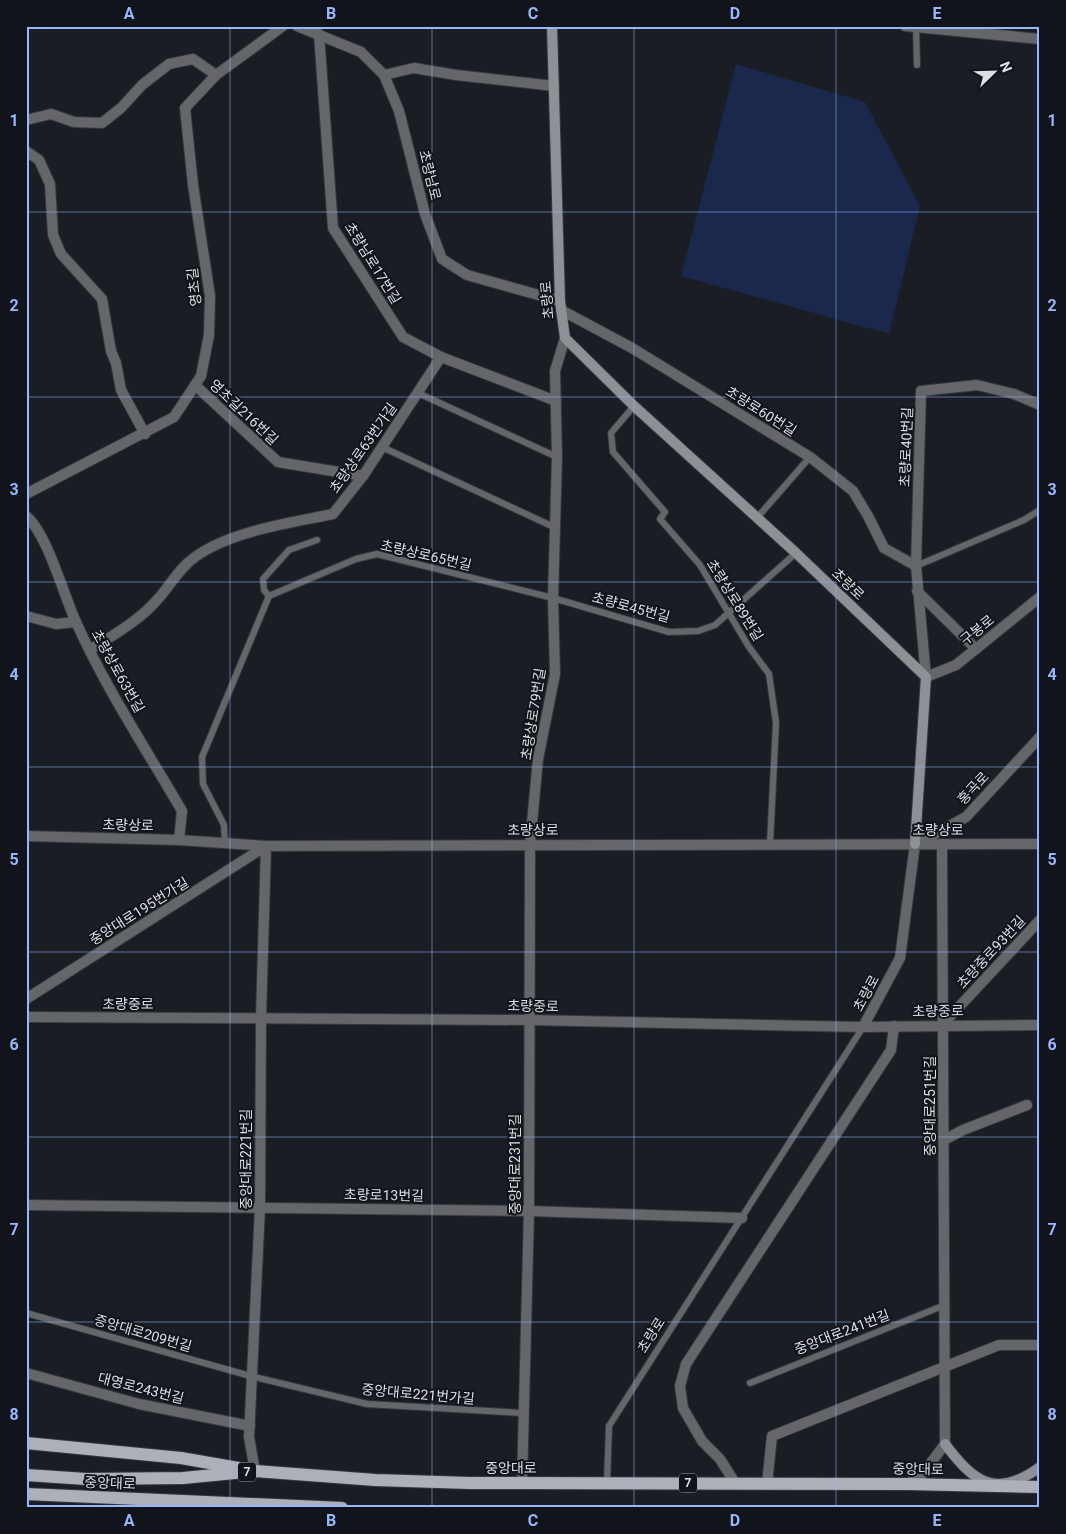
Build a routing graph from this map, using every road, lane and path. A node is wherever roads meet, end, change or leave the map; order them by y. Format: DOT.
graph roads {
  1 [pos="283,26"];
  2 [pos="297,26"];
  3 [pos="552,26"];
  4 [pos="905,26"];
  5 [pos="916,27"];
  6 [pos="319,34"];
  7 [pos="1040,39"];
  8 [pos="918,65"];
  9 [pos="216,75"];
  10 [pos="384,75"];
  11 [pos="554,86"];
  12 [pos="26,120"];
  13 [pos="26,151"];
  14 [pos="560,306"];
  15 [pos="565,338"];
  16 [pos="441,356"];
  17 [pos="195,385"];
  18 [pos="418,393"];
  19 [pos="556,401"];
  20 [pos="1040,405"];
  21 [pos="634,406"];
  22 [pos="145,434"];
  23 [pos="382,446"];
  24 [pos="557,457"];
  25 [pos="810,457"];
  26 [pos="362,476"];
  27 [pos="26,494"];
  28 [pos="1040,510"];
  29 [pos="26,516"];
  30 [pos="756,519"];
  31 [pos="556,528"];
  32 [pos="316,540"];
  33 [pos="796,553"];
  34 [pos="916,566"];
  35 [pos="917,591"];
  36 [pos="269,596"];
  37 [pos="1040,597"];
  38 [pos="553,598"];
  39 [pos="730,613"];
  40 [pos="26,616"];
  41 [pos="76,622"];
  42 [pos="976,649"];
  43 [pos="90,650"];
  44 [pos="926,677"];
  45 [pos="1040,736"];
  46 [pos="26,836"];
  47 [pos="179,840"];
  48 [pos="226,844"];
  49 [pos="530,844"];
  50 [pos="770,844"];
  51 [pos="915,844"];
  52 [pos="942,844"];
  53 [pos="1040,844"];
  54 [pos="266,846"];
  55 [pos="1040,920"];
  56 [pos="26,999"];
  57 [pos="26,1018"];
  58 [pos="261,1018"];
  59 [pos="528,1020"];
  60 [pos="943,1024"];
  61 [pos="1040,1025"];
  62 [pos="894,1026"];
  63 [pos="863,1027"];
  64 [pos="1026,1105"];
  65 [pos="944,1140"];
  66 [pos="26,1205"];
  67 [pos="260,1206"];
  68 [pos="529,1211"];
  69 [pos="742,1218"];
  70 [pos="945,1305"];
  71 [pos="26,1313"];
  72 [pos="1040,1345"];
  73 [pos="946,1367"];
  74 [pos="26,1372"];
  75 [pos="254,1377"];
  76 [pos="750,1383"];
  77 [pos="523,1413"];
  78 [pos="250,1426"];
  79 [pos="26,1443"];
  80 [pos="944,1444"];
  81 [pos="1040,1468"];
  82 [pos="255,1471"];
  83 [pos="26,1475"];
  84 [pos="607,1482"];
  85 [pos="522,1483"];
  86 [pos="735,1484"];
  87 [pos="767,1484"];
  88 [pos="907,1484"];
  89 [pos="996,1485"];
  90 [pos="1040,1487"];
  91 [pos="26,1494"];
  92 [pos="342,1508"];
  1 -- 9 [label="street, 영초길"];
  2 -- 6 [label="street, 초량남로"];
  3 -- 11 [label="main road, 초량로"];
  4 -- 5 [label="street"];
  5 -- 7 [label="street"];
  5 -- 8 [label="lane"];
  6 -- 10 [label="street, 초량남로"];
  6 -- 16 [label="street, 초량남로17번길"];
  9 -- 12 [label="street"];
  9 -- 17 [label="street, 영초길"];
  10 -- 11 [label="street"];
  10 -- 14 [label="street, 초량남로"];
  11 -- 14 [label="main road, 초량로"];
  13 -- 22 [label="street"];
  14 -- 15 [label="main road, 초량로"];
  14 -- 25 [label="street, 초량로60번길"];
  15 -- 19 [label="street, 초량상로79번길"];
  15 -- 21 [label="main road, 초량로"];
  16 -- 18 [label="street, 초량상로63번가길"];
  16 -- 19 [label="street, 초량남로17번길"];
  17 -- 22 [label="street, 영초길"];
  17 -- 26 [label="street, 영초길216번길"];
  18 -- 23 [label="street, 초량상로63번가길"];
  18 -- 24 [label="lane"];
  19 -- 24 [label="street, 초량상로79번길"];
  20 -- 34 [label="street, 초량로40번길"];
  21 -- 30 [label="main road, 초량로"];
  21 -- 39 [label="lane, 초량상로89번길"];
  22 -- 27 [label="street, 영초길"];
  23 -- 26 [label="street, 초량상로63번가길"];
  23 -- 31 [label="lane"];
  24 -- 31 [label="street, 초량상로79번길"];
  25 -- 30 [label="lane"];
  25 -- 34 [label="street, 초량로60번길"];
  26 -- 43 [label="street, 초량상로63번가길"];
  28 -- 34 [label="lane"];
  29 -- 41 [label="street, 초량상로63번길"];
  30 -- 33 [label="main road, 초량로"];
  31 -- 38 [label="street, 초량상로79번길"];
  32 -- 36 [label="lane"];
  33 -- 39 [label="lane, 초량로45번길"];
  33 -- 44 [label="main road, 초량로"];
  34 -- 35 [label="street, 초량로40번길"];
  35 -- 42 [label="street"];
  35 -- 44 [label="street, 초량로40번길"];
  36 -- 38 [label="lane, 초량상로65번길"];
  36 -- 48 [label="lane"];
  37 -- 42 [label="street, 구봉로"];
  38 -- 39 [label="lane, 초량로45번길"];
  38 -- 49 [label="street, 초량상로79번길"];
  39 -- 50 [label="lane, 초량상로89번길"];
  40 -- 41 [label="street"];
  41 -- 43 [label="street, 초량상로63번길"];
  42 -- 44 [label="street, 구봉로"];
  43 -- 47 [label="street, 초량상로63번길"];
  44 -- 51 [label="main road, 초량로"];
  45 -- 51 [label="street, 홍곡로"];
  46 -- 47 [label="street, 초량상로"];
  47 -- 48 [label="street, 초량상로"];
  48 -- 54 [label="street, 초량상로"];
  49 -- 50 [label="street, 초량상로"];
  49 -- 54 [label="street, 초량상로"];
  49 -- 59 [label="street, 중앙대로231번길"];
  50 -- 51 [label="street, 초량상로"];
  51 -- 52 [label="street, 초량상로"];
  51 -- 63 [label="street, 초량로"];
  52 -- 53 [label="street, 초량상로"];
  52 -- 60 [label="street, 중앙대로251번길"];
  54 -- 56 [label="street, 중앙대로195번가길"];
  54 -- 58 [label="street, 중앙대로221번길"];
  55 -- 60 [label="street, 초량중로93번길"];
  57 -- 58 [label="street, 초량중로"];
  58 -- 59 [label="street, 초량중로"];
  58 -- 67 [label="street, 중앙대로221번길"];
  59 -- 63 [label="street, 초량중로"];
  59 -- 68 [label="street, 중앙대로231번길"];
  60 -- 61 [label="street, 초량중로"];
  60 -- 62 [label="street, 초량중로"];
  60 -- 65 [label="street, 중앙대로251번길"];
  62 -- 63 [label="street, 초량중로"];
  62 -- 86 [label="street"];
  63 -- 69 [label="lane, 초량로"];
  64 -- 65 [label="street"];
  65 -- 70 [label="street, 중앙대로251번길"];
  66 -- 67 [label="street, 초량로13번길"];
  67 -- 68 [label="street, 초량로13번길"];
  67 -- 75 [label="street, 중앙대로221번길"];
  68 -- 69 [label="street, 초량로13번길"];
  68 -- 77 [label="street, 중앙대로231번길"];
  69 -- 84 [label="lane, 초량로"];
  70 -- 73 [label="street, 중앙대로251번길"];
  70 -- 76 [label="lane, 중앙대로241번길"];
  71 -- 75 [label="lane, 중앙대로209번길"];
  72 -- 73 [label="street"];
  73 -- 80 [label="street, 중앙대로251번길"];
  73 -- 87 [label="street"];
  74 -- 78 [label="street, 대영로243번길"];
  75 -- 77 [label="lane, 중앙대로221번가길"];
  75 -- 78 [label="street, 중앙대로221번길"];
  77 -- 85 [label="street, 중앙대로231번길"];
  78 -- 82 [label="street, 중앙대로221번길"];
  79 -- 82 [label="main road, 중앙대로 / 7"];
  80 -- 88 [label="street"];
  80 -- 89 [label="main road"];
  81 -- 89 [label="main road"];
  82 -- 83 [label="main road, 중앙대로 / 7"];
  82 -- 85 [label="main road, 중앙대로 / 7"];
  84 -- 85 [label="main road, 중앙대로 / 7"];
  84 -- 86 [label="main road, 중앙대로 / 7"];
  86 -- 87 [label="main road, 중앙대로 / 7"];
  87 -- 88 [label="main road, 중앙대로 / 7"];
  88 -- 89 [label="main road, 중앙대로 / 7"];
  89 -- 90 [label="main road, 중앙대로 / 7"];
  91 -- 92 [label="main road, 중앙대로"];
}
